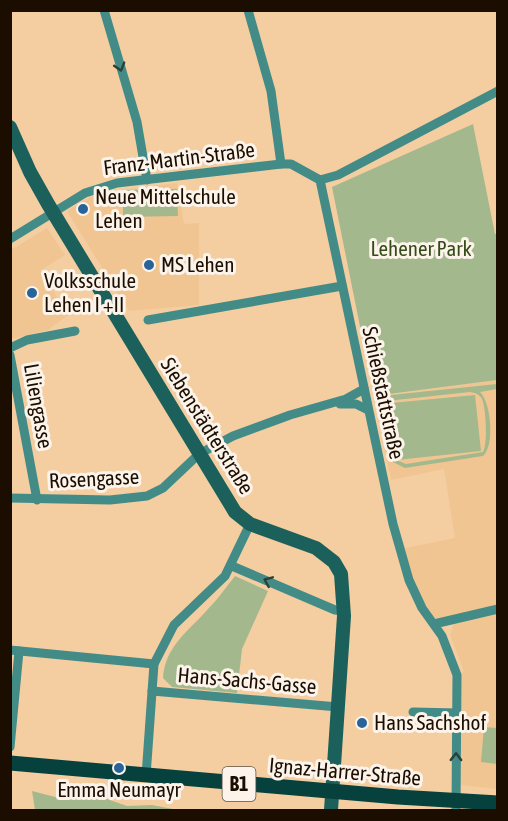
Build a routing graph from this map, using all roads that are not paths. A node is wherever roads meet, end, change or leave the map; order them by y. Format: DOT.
graph roads {
  1 [pos="105,10"];
  2 [pos="248,10"];
  3 [pos="498,91"];
  4 [pos="10,126"];
  5 [pos="15,151"];
  6 [pos="281,164"];
  7 [pos="147,180"];
  8 [pos="320,180"];
  9 [pos="53,212"];
  10 [pos="10,239"];
  11 [pos="342,286"];
  12 [pos="148,320"];
  13 [pos="75,331"];
  14 [pos="10,348"];
  15 [pos="10,355"];
  16 [pos="364,389"];
  17 [pos="326,406"];
  18 [pos="368,410"];
  19 [pos="199,454"];
  20 [pos="10,498"];
  21 [pos="37,500"];
  22 [pos="250,524"];
  23 [pos="232,566"];
  24 [pos="498,609"];
  25 [pos="344,610"];
  26 [pos="434,624"];
  27 [pos="15,651"];
  28 [pos="154,664"];
  29 [pos="152,691"];
  30 [pos="338,707"];
  31 [pos="412,712"];
  32 [pos="457,713"];
  33 [pos="10,747"];
  34 [pos="10,763"];
  35 [pos="146,776"];
  36 [pos="332,791"];
  37 [pos="498,802"];
  38 [pos="457,806"];
  39 [pos="331,810"];
  1 -- 7 [label="street, one-way"];
  2 -- 6 [label="street"];
  3 -- 8 [label="street"];
  4 -- 5 [label="street, Siebenstädterstraße"];
  5 -- 9 [label="street, Siebenstädterstraße"];
  6 -- 7 [label="street, Franz-Martin-Straße"];
  6 -- 8 [label="street"];
  7 -- 9 [label="street, Franz-Martin-Straße"];
  8 -- 11 [label="street, Schießstattstraße"];
  9 -- 10 [label="street, Franz-Martin-Straße"];
  9 -- 19 [label="street, Siebenstädterstraße"];
  11 -- 12 [label="street"];
  11 -- 16 [label="street, Schießstattstraße"];
  13 -- 14 [label="street"];
  15 -- 21 [label="street, Liliengasse"];
  16 -- 17 [label="street"];
  16 -- 18 [label="street, Schießstattstraße"];
  17 -- 18 [label="street"];
  17 -- 19 [label="street, Rosengasse"];
  18 -- 26 [label="street, Schießstattstraße"];
  19 -- 21 [label="street, Rosengasse"];
  19 -- 22 [label="street, Siebenstädterstraße"];
  20 -- 21 [label="street, Rosengasse"];
  22 -- 23 [label="street"];
  22 -- 25 [label="street, Siebenstädterstraße"];
  25 -- 23 [label="street, one-way"];
  23 -- 28 [label="street"];
  24 -- 26 [label="street"];
  25 -- 30 [label="street, Siebenstädterstraße"];
  26 -- 32 [label="street, Schießstattstraße"];
  27 -- 28 [label="street, Hans-Sachs-Gasse"];
  27 -- 33 [label="street"];
  28 -- 29 [label="street"];
  29 -- 30 [label="street, Hans-Sachs-Gasse"];
  29 -- 35 [label="street"];
  30 -- 36 [label="street, Siebenstädterstraße"];
  31 -- 32 [label="street"];
  38 -- 32 [label="street, Schießstattstraße, one-way"];
  34 -- 35 [label="main road, Ignaz-Harrer-Straße / B1"];
  35 -- 36 [label="main road, Ignaz-Harrer-Straße / B1"];
  36 -- 38 [label="main road, Ignaz-Harrer-Straße / B1"];
  36 -- 39 [label="street, Siebenstädterstraße"];
  37 -- 38 [label="main road, Ignaz-Harrer-Straße / B1"];
}
